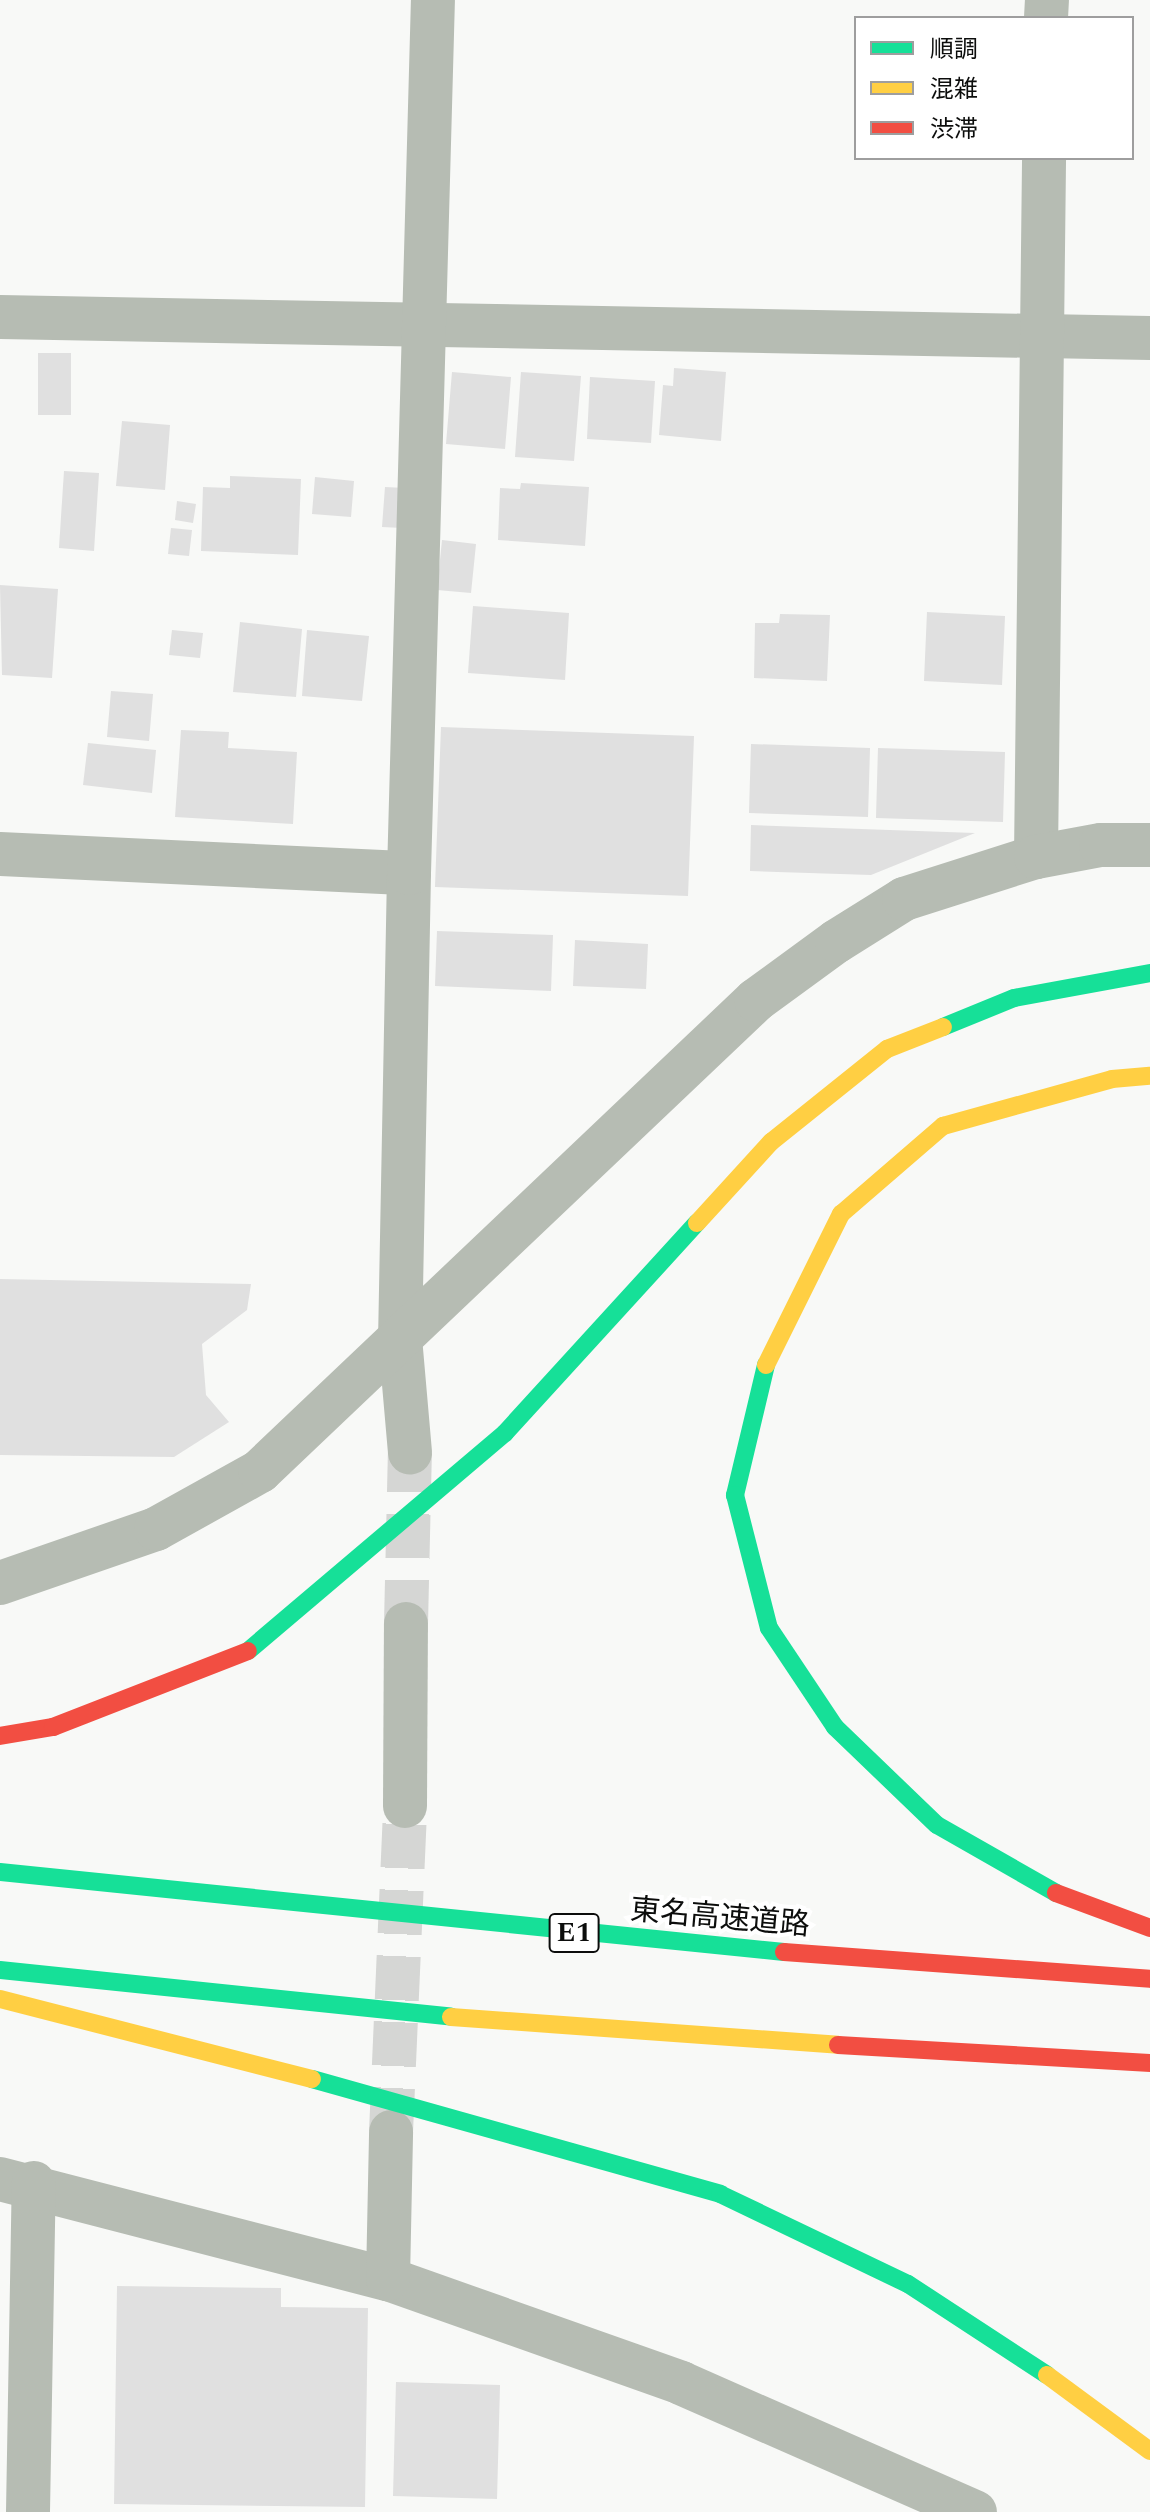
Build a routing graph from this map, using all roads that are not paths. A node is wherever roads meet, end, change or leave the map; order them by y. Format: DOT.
graph roads {
  1 [pos="433,0"];
  2 [pos="1044,160"];
  3 [pos="0,317"];
  4 [pos="428,329"];
  5 [pos="1040,338"];
  6 [pos="1150,338"];
  7 [pos="1150,845"];
  8 [pos="0,854"];
  9 [pos="1036,857"];
  10 [pos="409,873"];
  11 [pos="1150,973"];
  12 [pos="1150,1076"];
  13 [pos="400,1338"];
  14 [pos="410,1453"];
  15 [pos="0,1583"];
  16 [pos="406,1624"];
  17 [pos="0,1736"];
  18 [pos="405,1806"];
  19 [pos="0,1872"];
  20 [pos="1150,1928"];
  21 [pos="0,1970"];
  22 [pos="1150,1979"];
  23 [pos="0,1999"];
  24 [pos="1150,2063"];
  25 [pos="391,2132"];
  26 [pos="17,2181"];
  27 [pos="388,2279"];
  28 [pos="1150,2451"];
  29 [pos="28,2512"];
  30 [pos="975,2512"];
  1 -- 4 [label="street"];
  2 -- 5 [label="street"];
  3 -- 4 [label="street"];
  4 -- 5 [label="street"];
  4 -- 10 [label="street"];
  5 -- 6 [label="street"];
  5 -- 9 [label="street"];
  7 -- 9 [label="street"];
  8 -- 10 [label="street"];
  9 -- 13 [label="street"];
  10 -- 13 [label="street"];
  11 -- 17 [label="highway"];
  12 -- 20 [label="highway"];
  13 -- 14 [label="street"];
  13 -- 15 [label="street"];
  16 -- 18 [label="street"];
  19 -- 22 [label="highway, 東名高速道路 / E1"];
  21 -- 24 [label="highway"];
  23 -- 28 [label="highway"];
  25 -- 27 [label="street"];
  26 -- 27 [label="street"];
  26 -- 29 [label="street"];
  27 -- 30 [label="street"];
}
